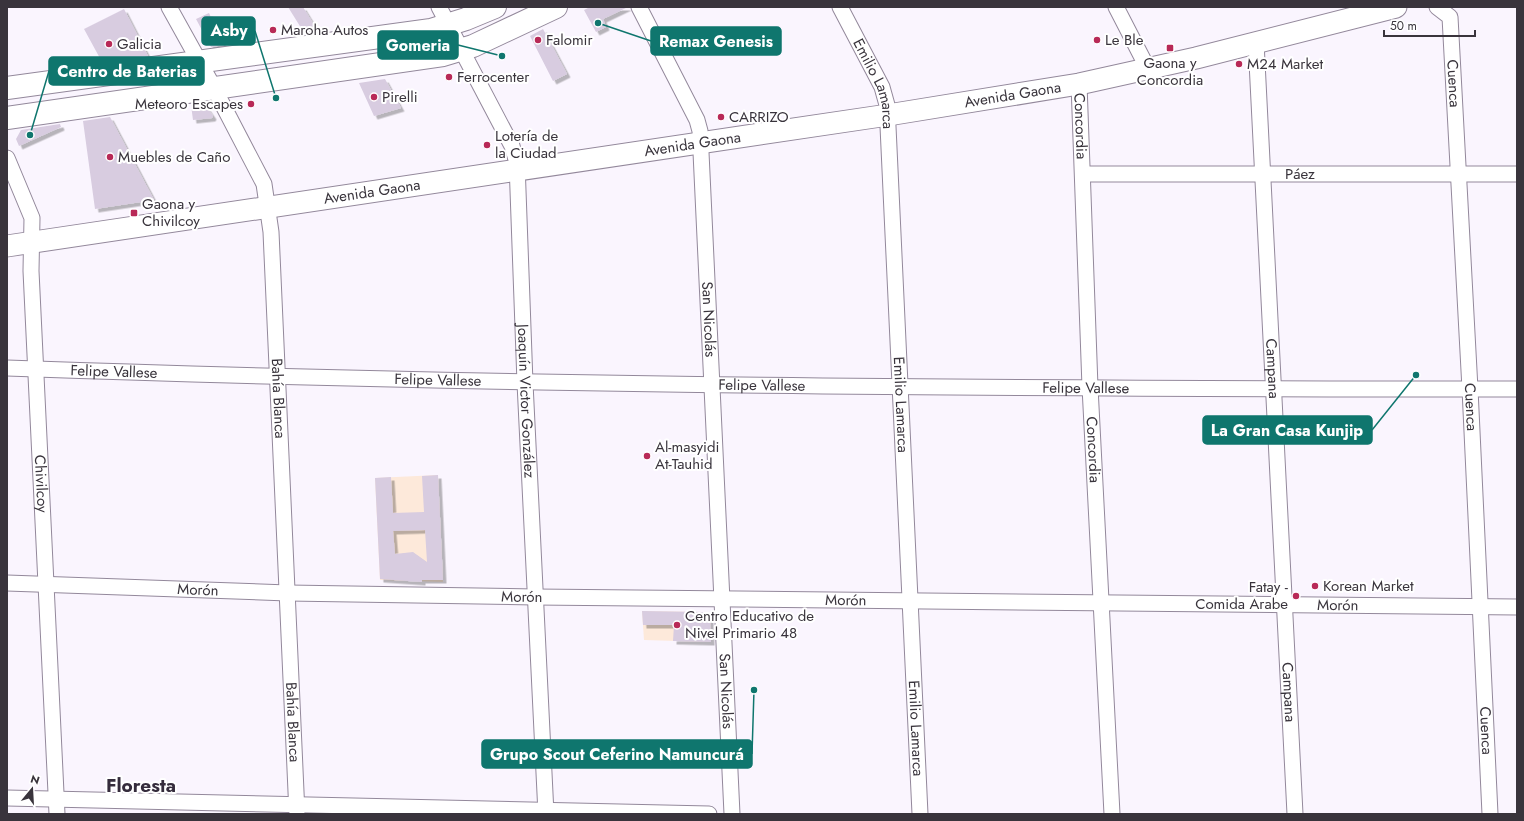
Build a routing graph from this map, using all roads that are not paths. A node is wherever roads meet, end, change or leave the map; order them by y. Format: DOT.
graph roads {
  1 [pos="494,7"];
  2 [pos="556,7"];
  3 [pos="639,7"];
  4 [pos="840,7"];
  5 [pos="1116,7"];
  6 [pos="1396,7"];
  7 [pos="1437,7"];
  8 [pos="175,9"];
  9 [pos="444,16"];
  10 [pos="1256,42"];
  11 [pos="462,50"];
  12 [pos="199,60"];
  13 [pos="1148,69"];
  14 [pos="1079,84"];
  15 [pos="7,88"];
  16 [pos="214,88"];
  17 [pos="888,115"];
  18 [pos="7,118"];
  19 [pos="701,142"];
  20 [pos="7,158"];
  21 [pos="518,171"];
  22 [pos="1083,174"];
  23 [pos="1263,174"];
  24 [pos="1459,174"];
  25 [pos="1517,174"];
  26 [pos="267,208"];
  27 [pos="32,243"];
  28 [pos="7,246"];
  29 [pos="7,368"];
  30 [pos="36,369"];
  31 [pos="277,377"];
  32 [pos="525,383"];
  33 [pos="713,385"];
  34 [pos="900,387"];
  35 [pos="1090,387"];
  36 [pos="1273,389"];
  37 [pos="1470,390"];
  38 [pos="1517,390"];
  39 [pos="7,583"];
  40 [pos="46,584"];
  41 [pos="288,593"];
  42 [pos="535,597"];
  43 [pos="722,599"];
  44 [pos="910,600"];
  45 [pos="1102,602"];
  46 [pos="1284,604"];
  47 [pos="1480,606"];
  48 [pos="1517,607"];
  49 [pos="7,798"];
  50 [pos="57,807"];
  51 [pos="297,810"];
  52 [pos="546,813"];
  53 [pos="709,814"];
  54 [pos="732,814"];
  55 [pos="920,814"];
  56 [pos="1112,814"];
  57 [pos="1295,814"];
  58 [pos="1490,814"];
  1 -- 9 [label="main road"];
  2 -- 11 [label="main road"];
  3 -- 19 [label="street, San Nicolás"];
  4 -- 17 [label="street, Emilio Lamarca"];
  5 -- 13 [label="street"];
  6 -- 10 [label="main road, Avenida Gaona"];
  7 -- 24 [label="street, Cuenca"];
  8 -- 12 [label="street, Bahía Blanca"];
  9 -- 11 [label="street, Joaquín Victor González"];
  9 -- 12 [label="main road"];
  10 -- 13 [label="main road, Avenida Gaona"];
  10 -- 23 [label="street, Campana"];
  11 -- 16 [label="main road"];
  11 -- 21 [label="street, Joaquín Victor González"];
  12 -- 15 [label="main road"];
  12 -- 16 [label="street, Bahía Blanca"];
  13 -- 14 [label="main road, Avenida Gaona"];
  14 -- 17 [label="main road, Avenida Gaona"];
  14 -- 22 [label="street, Concordia"];
  16 -- 18 [label="main road"];
  16 -- 26 [label="street, Bahía Blanca"];
  17 -- 19 [label="main road, Avenida Gaona"];
  17 -- 34 [label="street, Emilio Lamarca"];
  19 -- 21 [label="main road, Avenida Gaona"];
  19 -- 33 [label="street, San Nicolás"];
  20 -- 27 [label="street, Chivilcoy"];
  21 -- 26 [label="main road, Avenida Gaona"];
  21 -- 32 [label="street, Joaquín Victor González"];
  22 -- 23 [label="street, Páez"];
  22 -- 35 [label="street, Concordia"];
  23 -- 24 [label="street, Páez"];
  23 -- 36 [label="street, Campana"];
  24 -- 25 [label="street, Páez"];
  24 -- 37 [label="street, Cuenca"];
  26 -- 27 [label="main road, Avenida Gaona"];
  26 -- 31 [label="street, Bahía Blanca"];
  27 -- 28 [label="main road, Avenida Gaona"];
  27 -- 30 [label="street, Chivilcoy"];
  29 -- 30 [label="street, Felipe Vallese"];
  30 -- 31 [label="street, Felipe Vallese"];
  30 -- 40 [label="street, Chivilcoy"];
  31 -- 32 [label="street, Felipe Vallese"];
  31 -- 41 [label="street, Bahía Blanca"];
  32 -- 33 [label="street, Felipe Vallese"];
  32 -- 42 [label="street, Joaquín Victor González"];
  33 -- 34 [label="street, Felipe Vallese"];
  33 -- 43 [label="street, San Nicolás"];
  34 -- 35 [label="street, Felipe Vallese"];
  34 -- 44 [label="street, Emilio Lamarca"];
  35 -- 36 [label="street, Felipe Vallese"];
  35 -- 45 [label="street, Concordia"];
  36 -- 37 [label="street, Felipe Vallese"];
  36 -- 46 [label="street, Campana"];
  37 -- 38 [label="street, Felipe Vallese"];
  37 -- 47 [label="street, Cuenca"];
  39 -- 40 [label="street, Morón"];
  40 -- 41 [label="street, Morón"];
  40 -- 50 [label="street, Chivilcoy"];
  41 -- 42 [label="street, Morón"];
  41 -- 51 [label="street, Bahía Blanca"];
  42 -- 43 [label="street, Morón"];
  42 -- 52 [label="street, Joaquín Victor González"];
  43 -- 44 [label="street, Morón"];
  43 -- 54 [label="street, San Nicolás"];
  44 -- 45 [label="street, Morón"];
  44 -- 55 [label="street, Emilio Lamarca"];
  45 -- 46 [label="street, Morón"];
  45 -- 56 [label="street, Concordia"];
  46 -- 47 [label="street, Morón"];
  46 -- 57 [label="street, Campana"];
  47 -- 48 [label="street, Morón"];
  47 -- 58 [label="street, Cuenca"];
  49 -- 50 [label="street"];
  50 -- 51 [label="street"];
  51 -- 52 [label="street"];
  52 -- 53 [label="street"];
}
